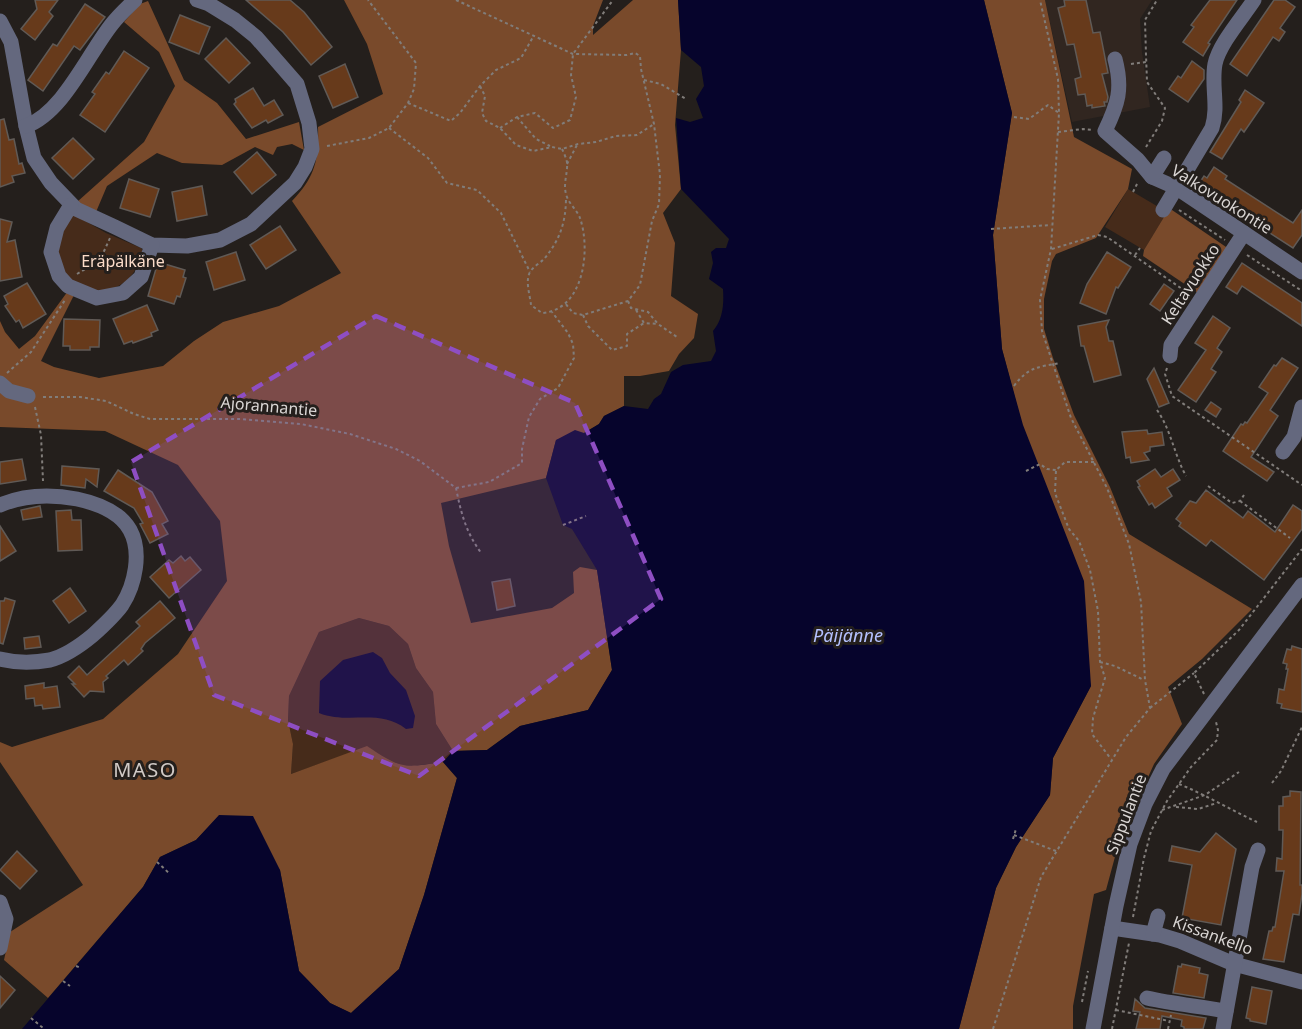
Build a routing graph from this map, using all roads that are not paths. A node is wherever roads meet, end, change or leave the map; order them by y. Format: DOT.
graph roads {
  1 [pos="135,0"];
  2 [pos="197,0"];
  3 [pos="1254,0"];
  4 [pos="0,21"];
  5 [pos="1116,58"];
  6 [pos="26,126"];
  7 [pos="1164,158"];
  8 [pos="1143,174"];
  9 [pos="1177,188"];
  10 [pos="71,205"];
  11 [pos="1165,206"];
  12 [pos="1244,233"];
  13 [pos="152,245"];
  14 [pos="1300,266"];
  15 [pos="1170,356"];
  16 [pos="0,384"];
  17 [pos="28,396"];
  18 [pos="1302,407"];
  19 [pos="1283,452"];
  20 [pos="0,505"];
  21 [pos="1302,585"];
  22 [pos="0,659"];
  23 [pos="1258,850"];
  24 [pos="0,902"];
  25 [pos="1158,916"];
  26 [pos="1112,928"];
  27 [pos="1153,934"];
  28 [pos="0,948"];
  29 [pos="1234,964"];
  30 [pos="1302,981"];
  31 [pos="1147,998"];
  32 [pos="1226,1011"];
  33 [pos="1093,1029"];
  34 [pos="1223,1029"];
  1 -- 6 [label="street"];
  2 -- 13 [label="street"];
  3 -- 9 [label="street"];
  4 -- 6 [label="street"];
  5 -- 8 [label="street, Valkovuokontie"];
  6 -- 10 [label="street"];
  7 -- 8 [label="street"];
  8 -- 9 [label="street, Valkovuokontie"];
  9 -- 11 [label="street"];
  9 -- 12 [label="street, Valkovuokontie"];
  10 -- 13 [label="street"];
  10 -- 13 [label="street"];
  12 -- 14 [label="street, Valkovuokontie"];
  12 -- 15 [label="street, Keltavuokko"];
  16 -- 17 [label="street"];
  18 -- 19 [label="street"];
  20 -- 22 [label="street"];
  21 -- 26 [label="street, Sippulantie"];
  23 -- 29 [label="street"];
  24 -- 28 [label="street"];
  25 -- 27 [label="street"];
  26 -- 27 [label="street, Kissankello"];
  26 -- 33 [label="street, Sippulantie"];
  27 -- 29 [label="street, Kissankello"];
  29 -- 30 [label="street, Kissankello"];
  29 -- 32 [label="street"];
  31 -- 32 [label="street"];
  32 -- 34 [label="street"];
}
